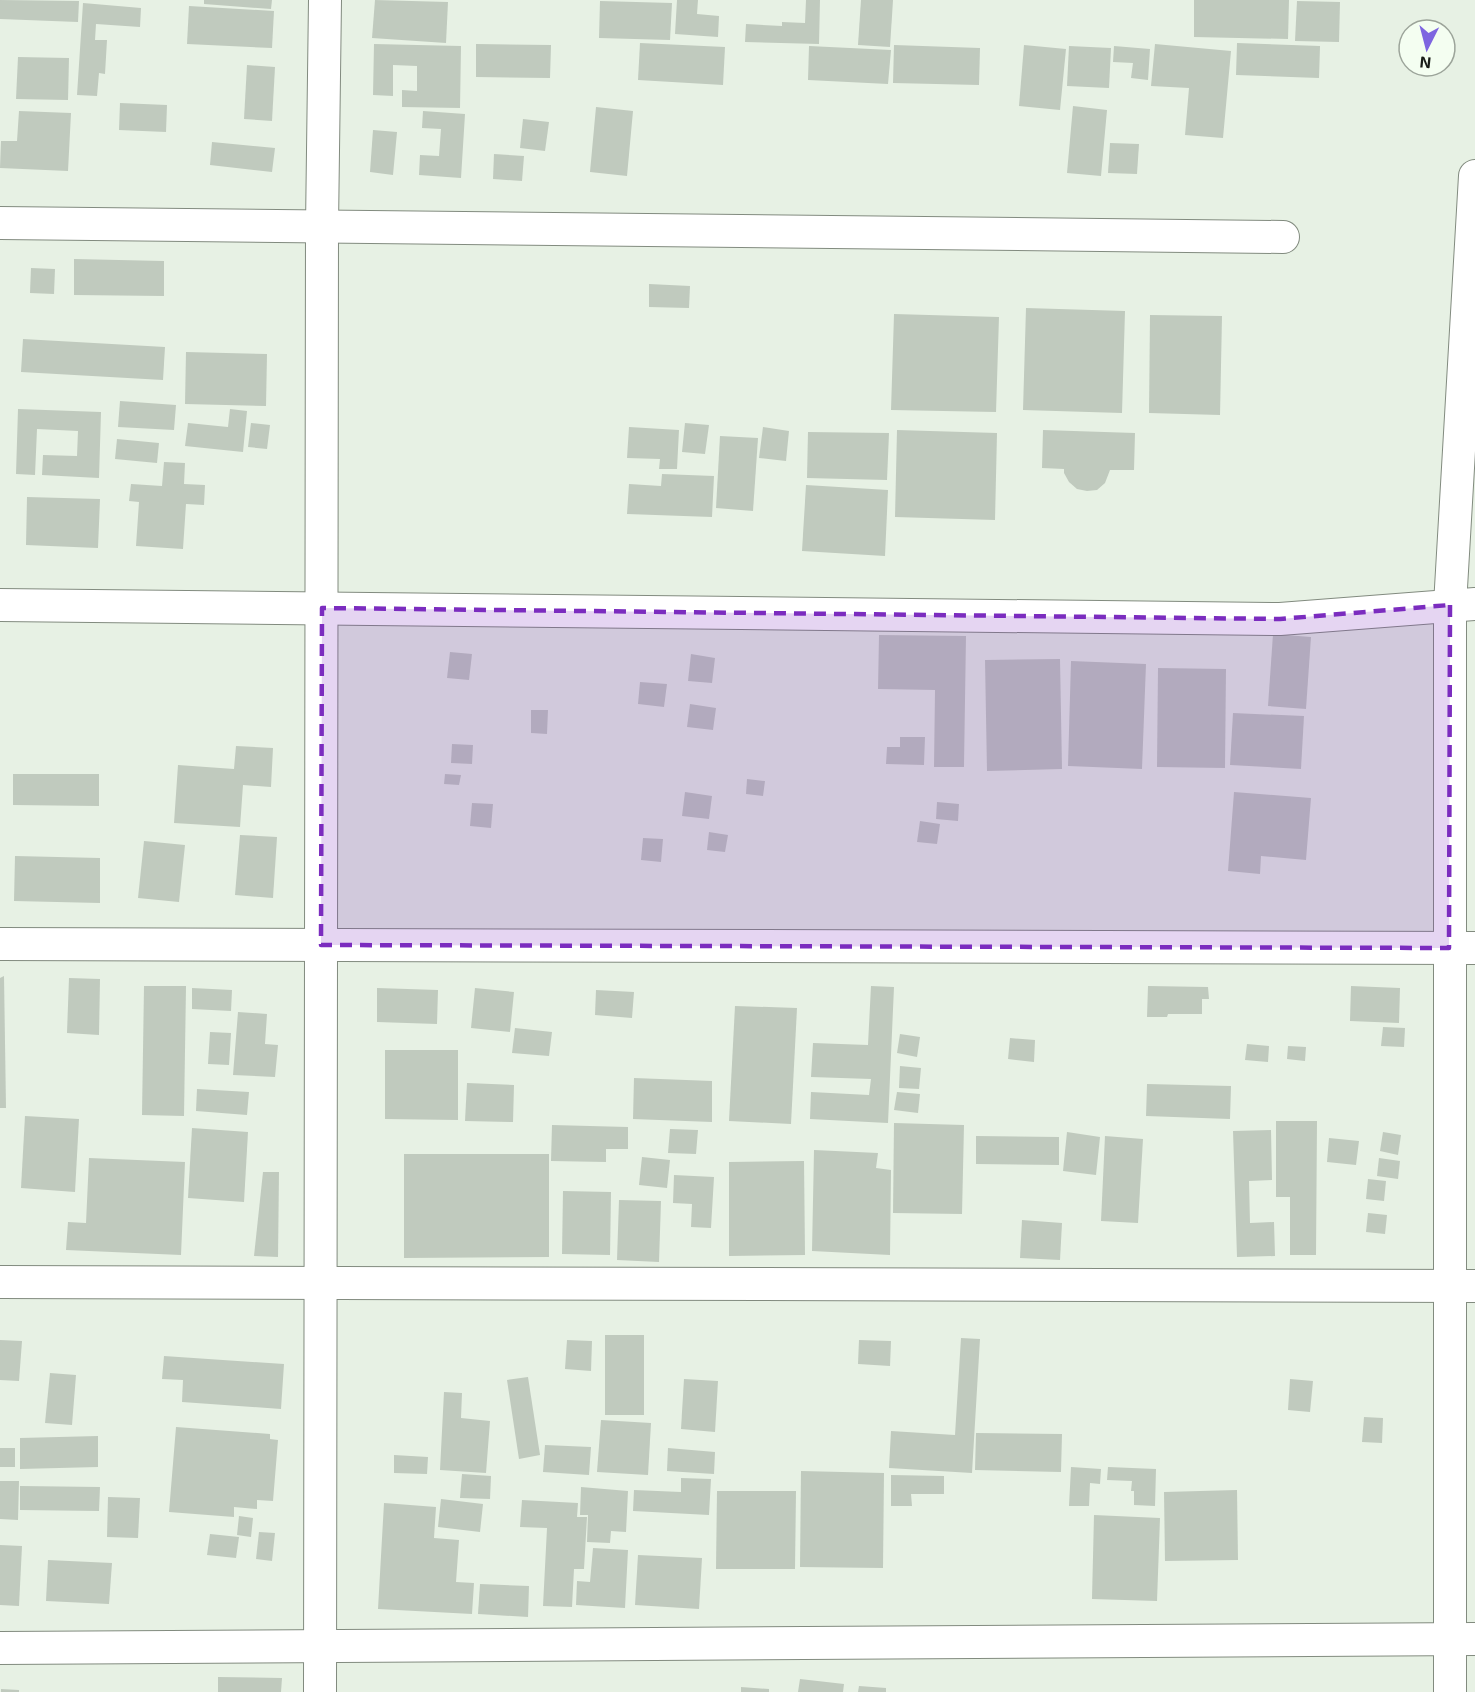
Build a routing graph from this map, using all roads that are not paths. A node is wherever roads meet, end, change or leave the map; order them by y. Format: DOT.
graph roads {
  1 [pos="326,0"];
  2 [pos="1475,176"];
  3 [pos="1473,222"];
  4 [pos="0,223"];
  5 [pos="322,226"];
  6 [pos="1283,237"];
  7 [pos="1462,604"];
  8 [pos="0,605"];
  9 [pos="322,608"];
  10 [pos="0,944"];
  11 [pos="321,945"];
  12 [pos="1462,948"];
  13 [pos="0,1282"];
  14 [pos="320,1283"];
  15 [pos="1462,1286"];
  16 [pos="1462,1639"];
  17 [pos="320,1646"];
  18 [pos="0,1648"];
  19 [pos="320,1692"];
  20 [pos="1450,1692"];
  1 -- 5 [label="street"];
  2 -- 3 [label="street"];
  3 -- 7 [label="street"];
  4 -- 5 [label="street"];
  5 -- 6 [label="street"];
  5 -- 9 [label="street"];
  7 -- 9 [label="street"];
  7 -- 12 [label="street"];
  8 -- 9 [label="street"];
  9 -- 11 [label="street"];
  10 -- 11 [label="street"];
  11 -- 12 [label="street"];
  11 -- 14 [label="street"];
  12 -- 15 [label="street"];
  13 -- 14 [label="street"];
  14 -- 15 [label="street"];
  14 -- 17 [label="street"];
  15 -- 16 [label="street"];
  16 -- 17 [label="street"];
  16 -- 20 [label="street"];
  17 -- 18 [label="street"];
  17 -- 19 [label="street"];
}
